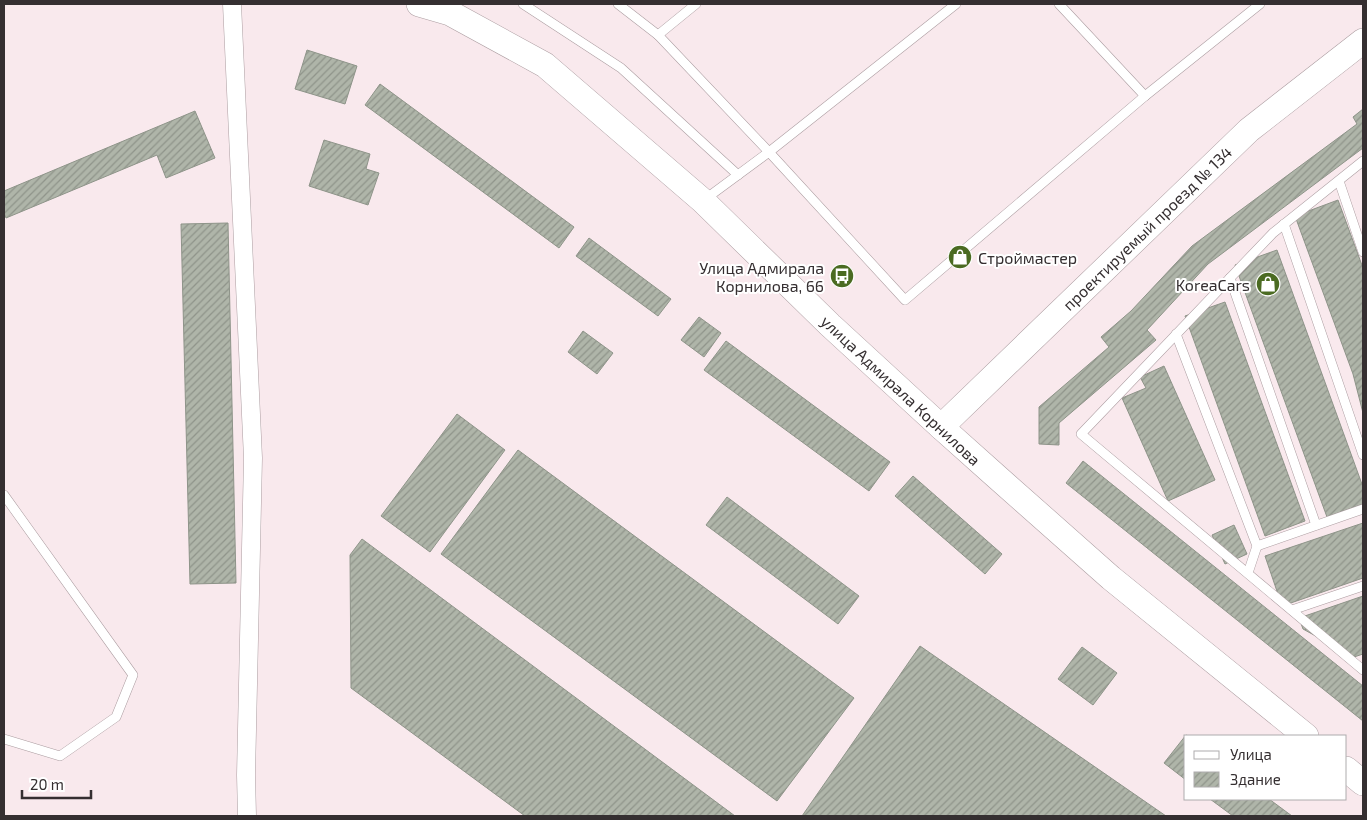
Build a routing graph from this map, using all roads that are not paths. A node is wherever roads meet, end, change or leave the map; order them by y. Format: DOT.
graph roads {
  1 [pos="232,4"];
  2 [pos="419,4"];
  3 [pos="524,4"];
  4 [pos="618,4"];
  5 [pos="696,4"];
  6 [pos="956,4"];
  7 [pos="1060,4"];
  8 [pos="1260,4"];
  9 [pos="658,35"];
  10 [pos="1363,41"];
  11 [pos="1145,96"];
  12 [pos="769,152"];
  13 [pos="1363,161"];
  14 [pos="738,175"];
  15 [pos="1339,181"];
  16 [pos="703,200"];
  17 [pos="1284,224"];
  18 [pos="1363,252"];
  19 [pos="1230,278"];
  20 [pos="1176,334"];
  21 [pos="941,427"];
  22 [pos="1363,455"];
  23 [pos="4,496"];
  24 [pos="1363,510"];
  25 [pos="1316,525"];
  26 [pos="1257,546"];
  27 [pos="1248,573"];
  28 [pos="1363,586"];
  29 [pos="1292,610"];
  30 [pos="1363,670"];
  31 [pos="1305,735"];
  32 [pos="4,739"];
  33 [pos="1347,770"];
  34 [pos="1363,783"];
  35 [pos="247,816"];
  1 -- 35 [label="street"];
  2 -- 16 [label="main road, улица Адмирала Корнилова"];
  3 -- 14 [label="lane"];
  4 -- 9 [label="lane"];
  5 -- 9 [label="lane"];
  6 -- 12 [label="lane"];
  7 -- 11 [label="lane"];
  8 -- 11 [label="lane"];
  9 -- 12 [label="lane"];
  10 -- 21 [label="main road, проектируемый проезд № 134"];
  11 -- 12 [label="lane"];
  12 -- 14 [label="lane"];
  13 -- 15 [label="lane"];
  14 -- 16 [label="lane"];
  15 -- 17 [label="lane"];
  15 -- 18 [label="lane"];
  16 -- 21 [label="main road, улица Адмирала Корнилова"];
  17 -- 19 [label="lane"];
  17 -- 22 [label="lane"];
  19 -- 20 [label="lane"];
  19 -- 25 [label="lane"];
  20 -- 26 [label="lane"];
  20 -- 27 [label="lane"];
  21 -- 31 [label="main road, улица Адмирала Корнилова"];
  23 -- 32 [label="lane"];
  24 -- 25 [label="lane"];
  25 -- 26 [label="lane"];
  26 -- 27 [label="lane"];
  27 -- 29 [label="lane"];
  28 -- 29 [label="lane"];
  29 -- 30 [label="lane"];
  33 -- 34 [label="main road"];
}
